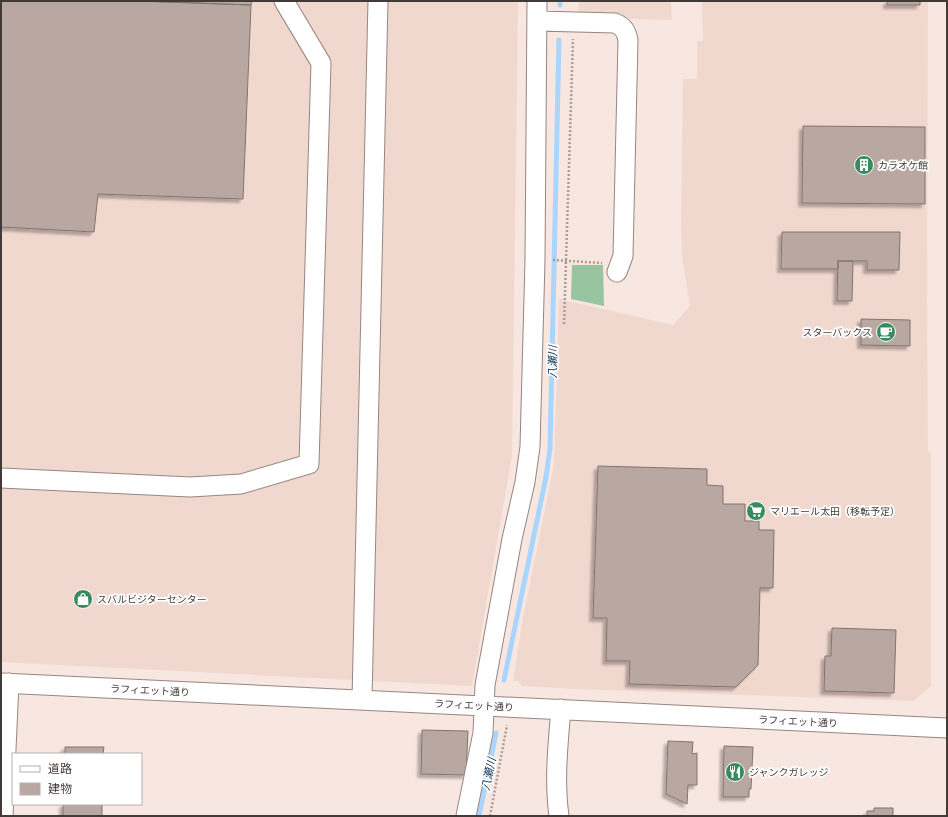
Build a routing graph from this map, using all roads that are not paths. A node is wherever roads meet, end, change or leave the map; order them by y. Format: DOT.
graph roads {
  1 [pos="284,1"];
  2 [pos="378,1"];
  3 [pos="537,1"];
  4 [pos="537,21"];
  5 [pos="611,267"];
  6 [pos="1,478"];
  7 [pos="5,683"];
  8 [pos="362,700"];
  9 [pos="484,706"];
  10 [pos="561,709"];
  11 [pos="947,728"];
  12 [pos="3,816"];
  13 [pos="466,816"];
  14 [pos="559,816"];
  1 -- 6 [label="street"];
  2 -- 8 [label="street"];
  3 -- 4 [label="street"];
  4 -- 5 [label="street"];
  4 -- 9 [label="street"];
  7 -- 8 [label="street, ラフィエット通り"];
  7 -- 12 [label="street"];
  8 -- 9 [label="street, ラフィエット通り"];
  9 -- 10 [label="street, ラフィエット通り"];
  9 -- 13 [label="street"];
  10 -- 11 [label="street, ラフィエット通り"];
  10 -- 14 [label="street"];
}
